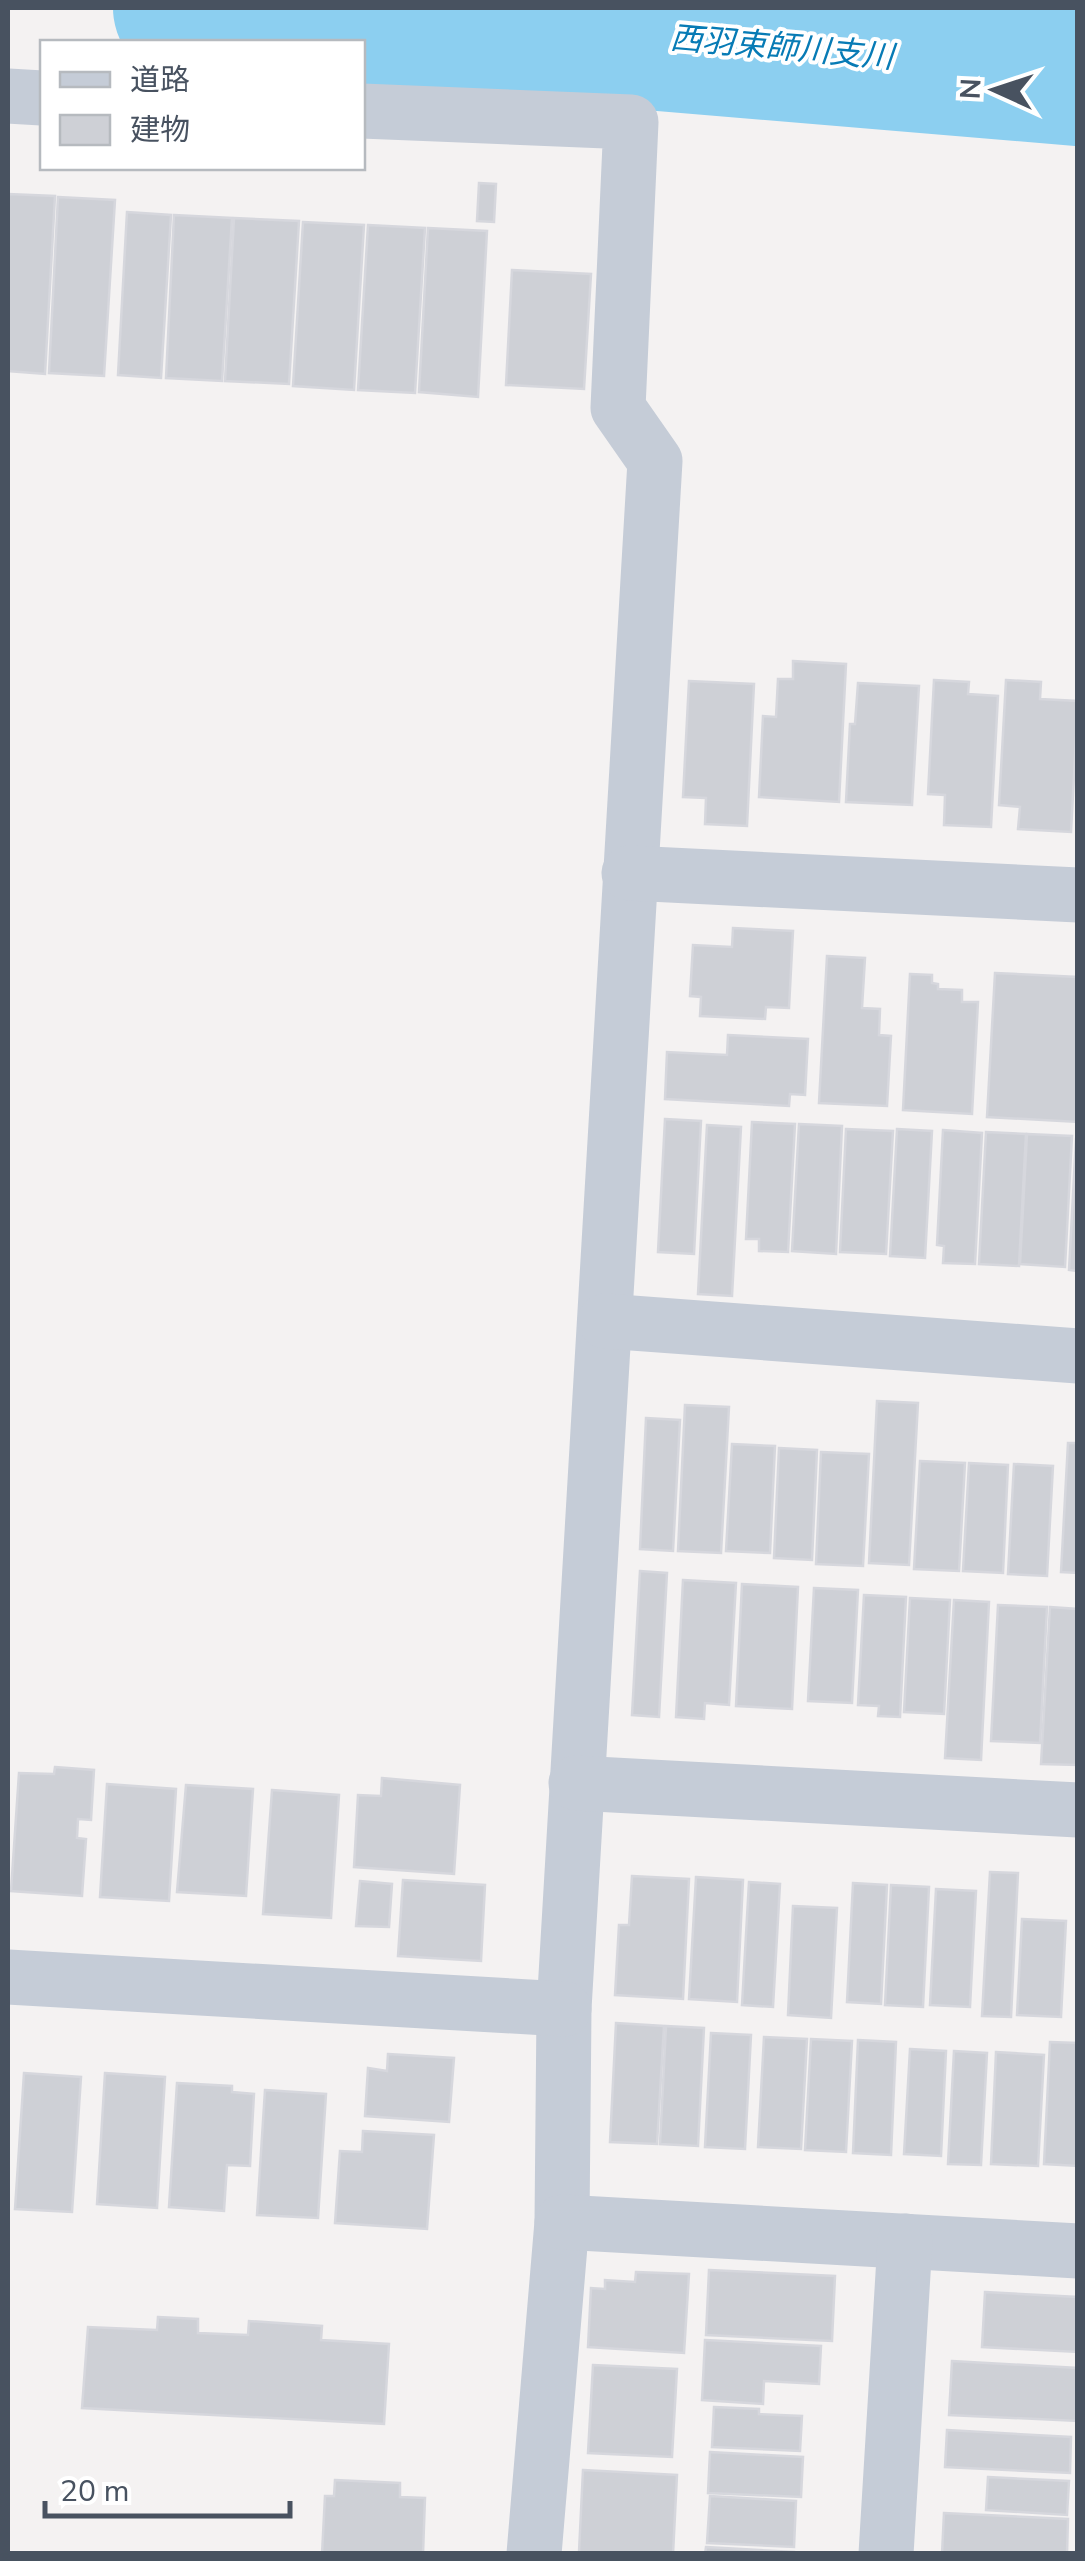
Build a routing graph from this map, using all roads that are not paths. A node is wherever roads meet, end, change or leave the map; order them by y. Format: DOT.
graph roads {
  1 [pos="8,96"];
  2 [pos="40,98"];
  3 [pos="365,111"];
  4 [pos="629,873"];
  5 [pos="1078,896"];
  6 [pos="605,1321"];
  7 [pos="1078,1356"];
  8 [pos="576,1783"];
  9 [pos="1078,1810"];
  10 [pos="8,1976"];
  11 [pos="564,2009"];
  12 [pos="562,2222"];
  13 [pos="905,2241"];
  14 [pos="1078,2250"];
  15 [pos="534,2554"];
  16 [pos="886,2554"];
  1 -- 2 [label="street"];
  3 -- 4 [label="street"];
  4 -- 5 [label="street"];
  4 -- 6 [label="street"];
  6 -- 7 [label="street"];
  6 -- 8 [label="street"];
  8 -- 9 [label="street"];
  8 -- 11 [label="street"];
  10 -- 11 [label="street"];
  11 -- 12 [label="street"];
  12 -- 13 [label="street"];
  12 -- 15 [label="street"];
  13 -- 14 [label="street"];
  13 -- 16 [label="street"];
}
